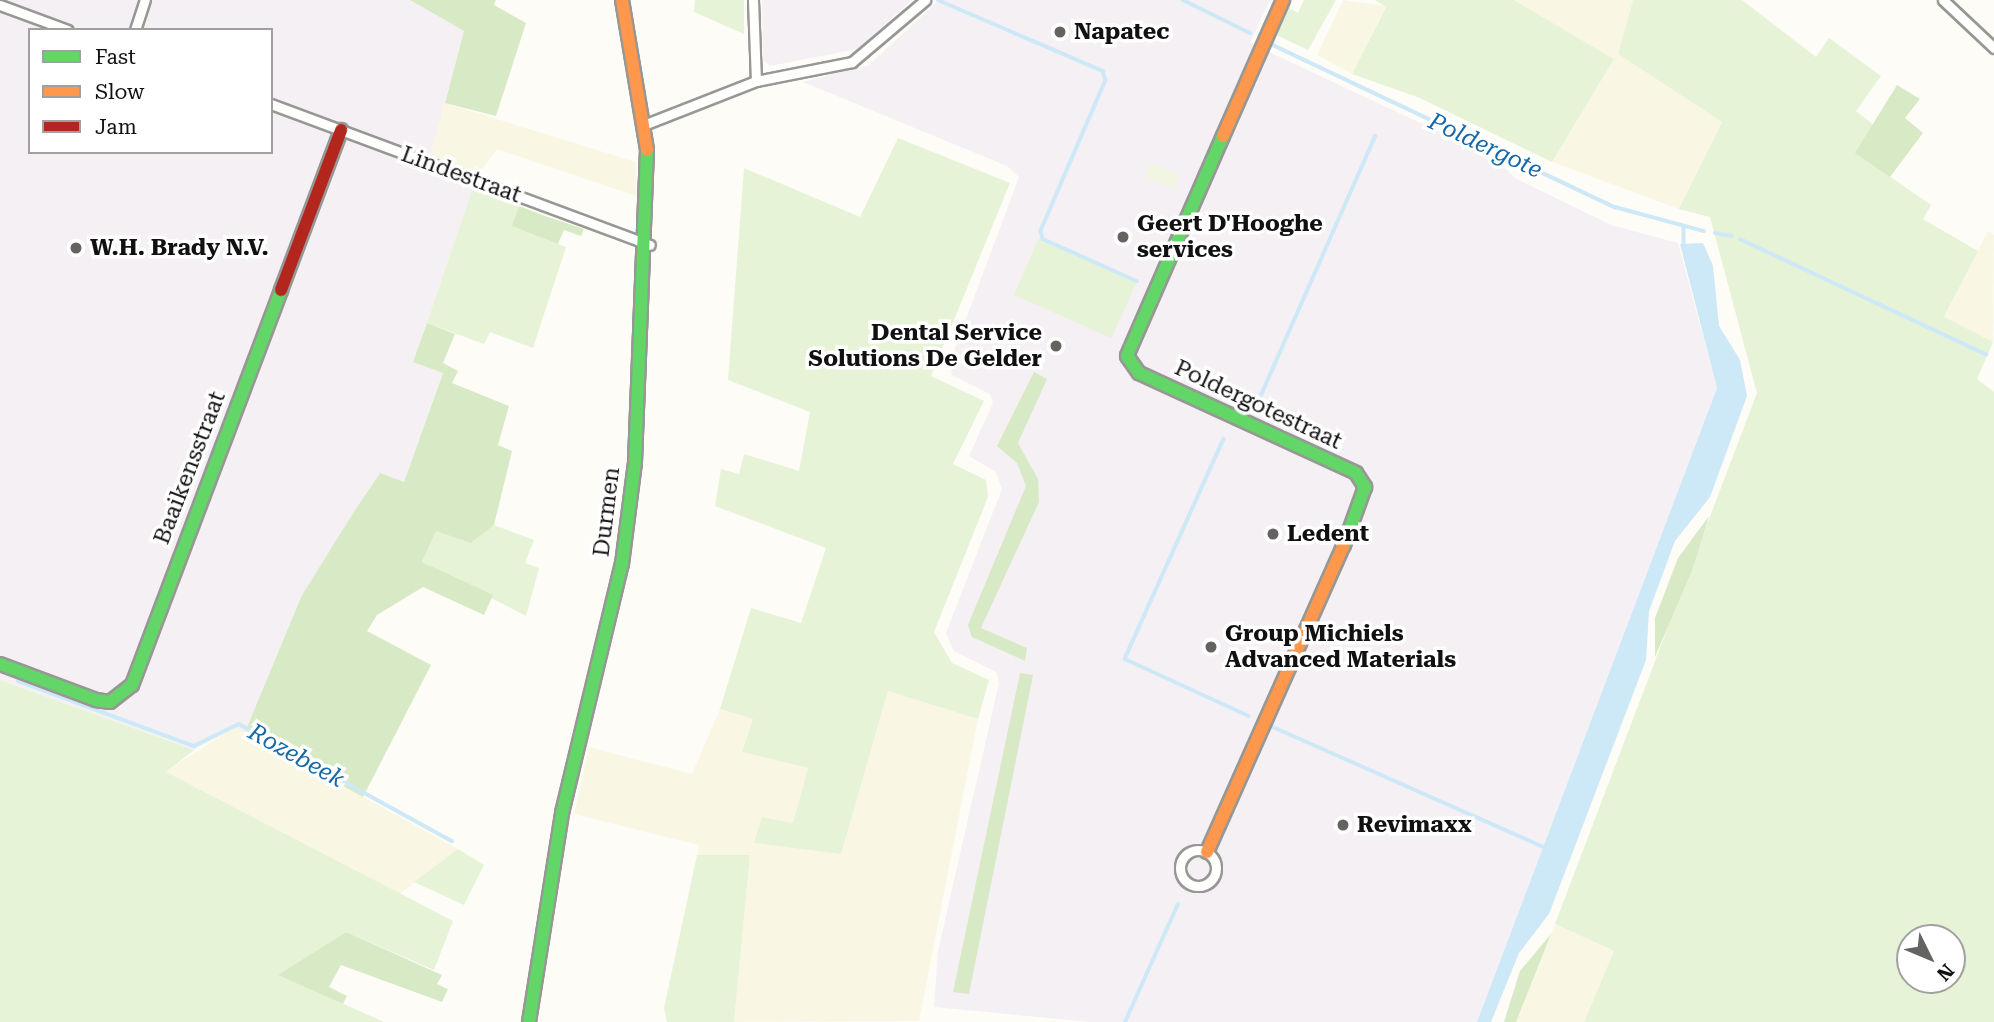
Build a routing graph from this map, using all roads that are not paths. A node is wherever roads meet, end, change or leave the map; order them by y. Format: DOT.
graph roads {
  1 [pos="145,0"];
  2 [pos="622,0"];
  3 [pos="753,0"];
  4 [pos="925,0"];
  5 [pos="1283,0"];
  6 [pos="1943,0"];
  7 [pos="0,5"];
  8 [pos="63,28"];
  9 [pos="136,28"];
  10 [pos="1994,48"];
  11 [pos="756,81"];
  12 [pos="273,105"];
  13 [pos="646,124"];
  14 [pos="341,130"];
  15 [pos="650,245"];
  16 [pos="0,664"];
  17 [pos="1207,852"];
  18 [pos="529,1022"];
  1 -- 9 [label="street"];
  2 -- 13 [label="street, Durmen"];
  3 -- 11 [label="street"];
  4 -- 11 [label="street"];
  5 -- 17 [label="street, Poldergotestraat"];
  6 -- 10 [label="street"];
  7 -- 8 [label="street"];
  11 -- 13 [label="street"];
  12 -- 14 [label="street, Lindestraat"];
  13 -- 15 [label="street, Durmen"];
  14 -- 15 [label="street, Lindestraat"];
  14 -- 16 [label="street, Baaikensstraat"];
  15 -- 18 [label="street, Durmen"];
  17 -- 17 [label="street, Poldergotestraat"];
}
